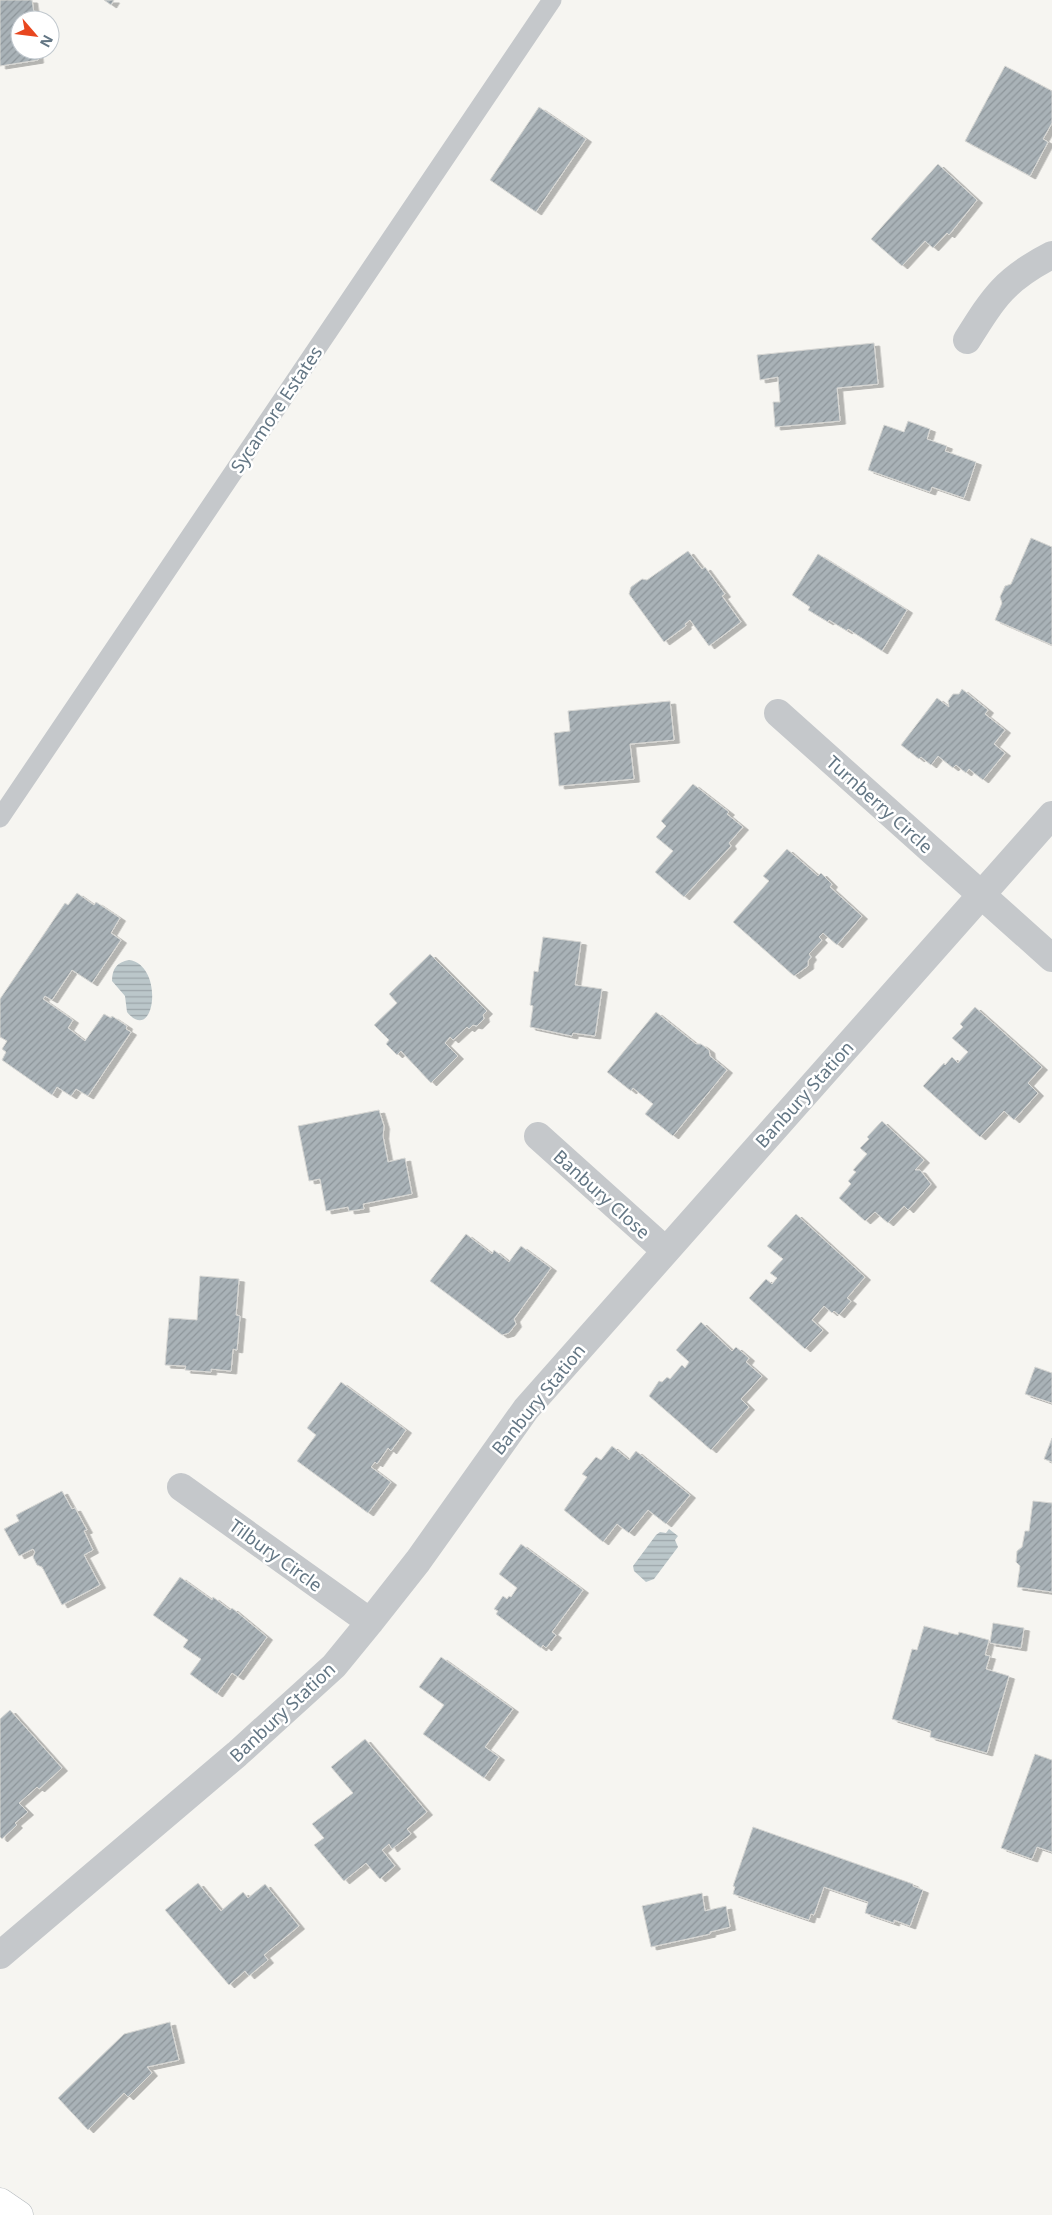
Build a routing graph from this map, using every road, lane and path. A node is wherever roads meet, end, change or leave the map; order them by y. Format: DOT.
graph roads {
  1 [pos="552,0"];
  2 [pos="1052,255"];
  3 [pos="967,340"];
  4 [pos="778,713"];
  5 [pos="1052,815"];
  6 [pos="0,818"];
  7 [pos="981,895"];
  8 [pos="1052,958"];
  9 [pos="538,1136"];
  10 [pos="666,1251"];
  11 [pos="181,1487"];
  12 [pos="370,1622"];
  13 [pos="0,1955"];
  14 [pos="0,2202"];
  15 [pos="19,2215"];
  1 -- 6 [label="lane, Sycamore Estates"];
  2 -- 3 [label="street"];
  4 -- 7 [label="street, Turnberry Circle"];
  5 -- 7 [label="street, Banbury Station"];
  7 -- 8 [label="street, Turnberry Circle"];
  7 -- 10 [label="street, Banbury Station"];
  9 -- 10 [label="street, Banbury Close"];
  10 -- 12 [label="street, Banbury Station"];
  11 -- 12 [label="street, Tilbury Circle"];
  12 -- 13 [label="street, Banbury Station"];
  14 -- 15 [label="main road"];
}
